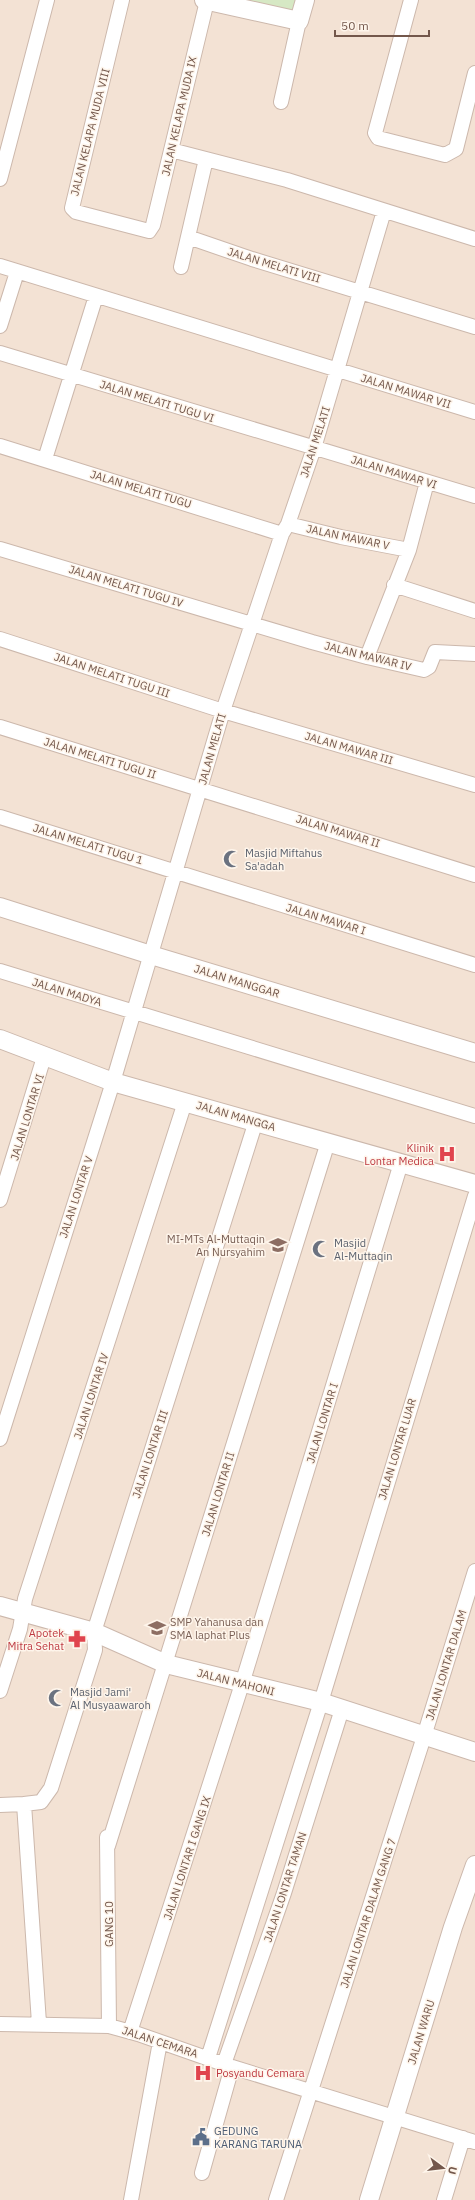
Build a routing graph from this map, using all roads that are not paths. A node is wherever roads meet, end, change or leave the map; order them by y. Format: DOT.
graph roads {
  1 [pos="47,0"];
  2 [pos="122,0"];
  3 [pos="205,0"];
  4 [pos="305,0"];
  5 [pos="411,0"];
  6 [pos="299,21"];
  7 [pos="474,79"];
  8 [pos="281,102"];
  9 [pos="171,150"];
  10 [pos="206,159"];
  11 [pos="0,179"];
  12 [pos="384,211"];
  13 [pos="149,231"];
  14 [pos="188,237"];
  15 [pos="475,239"];
  16 [pos="0,266"];
  17 [pos="181,267"];
  18 [pos="17,272"];
  19 [pos="361,292"];
  20 [pos="96,296"];
  21 [pos="0,326"];
  22 [pos="475,327"];
  23 [pos="0,353"];
  24 [pos="337,370"];
  25 [pos="71,375"];
  26 [pos="475,412"];
  27 [pos="0,446"];
  28 [pos="314,448"];
  29 [pos="44,459"];
  30 [pos="427,482"];
  31 [pos="475,496"];
  32 [pos="285,529"];
  33 [pos="0,549"];
  34 [pos="409,550"];
  35 [pos="394,585"];
  36 [pos="475,611"];
  37 [pos="252,623"];
  38 [pos="0,639"];
  39 [pos="475,654"];
  40 [pos="367,657"];
  41 [pos="223,711"];
  42 [pos="0,727"];
  43 [pos="475,785"];
  44 [pos="201,788"];
  45 [pos="0,817"];
  46 [pos="177,872"];
  47 [pos="475,875"];
  48 [pos="0,906"];
  49 [pos="151,955"];
  50 [pos="475,965"];
  51 [pos="0,971"];
  52 [pos="134,1013"];
  53 [pos="0,1039"];
  54 [pos="475,1053"];
  55 [pos="44,1057"];
  56 [pos="113,1082"];
  57 [pos="186,1102"];
  58 [pos="475,1116"];
  59 [pos="256,1121"];
  60 [pos="328,1142"];
  61 [pos="402,1163"];
  62 [pos="475,1184"];
  63 [pos="475,1196"];
  64 [pos="0,1200"];
  65 [pos="0,1439"];
  66 [pos="475,1571"];
  67 [pos="0,1606"];
  68 [pos="23,1612"];
  69 [pos="94,1632"];
  70 [pos="166,1664"];
  71 [pos="242,1684"];
  72 [pos="0,1691"];
  73 [pos="321,1702"];
  74 [pos="342,1709"];
  75 [pos="424,1736"];
  76 [pos="475,1752"];
  77 [pos="24,1804"];
  78 [pos="0,1805"];
  79 [pos="105,1823"];
  80 [pos="108,1846"];
  81 [pos="475,1865"];
  82 [pos="39,2023"];
  83 [pos="0,2024"];
  84 [pos="109,2026"];
  85 [pos="130,2032"];
  86 [pos="160,2042"];
  87 [pos="208,2058"];
  88 [pos="228,2065"];
  89 [pos="311,2091"];
  90 [pos="395,2118"];
  91 [pos="469,2140"];
  92 [pos="202,2173"];
  93 [pos="131,2200"];
  94 [pos="276,2200"];
  95 [pos="369,2200"];
  96 [pos="444,2200"];
  1 -- 11 [label="street"];
  2 -- 13 [label="street, JALAN KELAPA MUDA VIII"];
  3 -- 6 [label="street"];
  3 -- 9 [label="street, JALAN KELAPA MUDA IX"];
  4 -- 6 [label="street"];
  5 -- 7 [label="street"];
  6 -- 8 [label="street"];
  9 -- 10 [label="street"];
  9 -- 13 [label="street, JALAN KELAPA MUDA IX"];
  10 -- 12 [label="street"];
  10 -- 14 [label="street"];
  12 -- 15 [label="street"];
  12 -- 19 [label="street, JALAN MELATI"];
  14 -- 17 [label="street"];
  14 -- 19 [label="street, JALAN MELATI VIII"];
  16 -- 18 [label="street, JALAN MAWAR VII"];
  18 -- 20 [label="street, JALAN MAWAR VII"];
  18 -- 21 [label="street"];
  19 -- 22 [label="street, JALAN MELATI VIII"];
  19 -- 24 [label="street, JALAN MELATI"];
  20 -- 24 [label="street, JALAN MAWAR VII"];
  20 -- 25 [label="street"];
  23 -- 25 [label="street, JALAN MELATI TUGU VI"];
  24 -- 26 [label="street, JALAN MAWAR VII"];
  24 -- 28 [label="street, JALAN MELATI"];
  25 -- 28 [label="street, JALAN MELATI TUGU VI"];
  25 -- 29 [label="street"];
  27 -- 29 [label="street, JALAN MELATI TUGU"];
  28 -- 30 [label="street, JALAN MAWAR VI"];
  28 -- 32 [label="street, JALAN MELATI"];
  29 -- 32 [label="street, JALAN MELATI TUGU"];
  30 -- 31 [label="street, JALAN MAWAR VI"];
  30 -- 34 [label="street"];
  32 -- 34 [label="street, JALAN MAWAR V"];
  32 -- 37 [label="street, JALAN MELATI"];
  33 -- 37 [label="street, JALAN MELATI TUGU IV"];
  34 -- 35 [label="street"];
  35 -- 36 [label="street"];
  35 -- 40 [label="street"];
  37 -- 40 [label="street, JALAN MAWAR IV"];
  37 -- 41 [label="street, JALAN MELATI"];
  38 -- 41 [label="street, JALAN MELATI TUGU III"];
  39 -- 40 [label="street, JALAN MAWAR IV"];
  41 -- 43 [label="street, JALAN MAWAR III"];
  41 -- 44 [label="street, JALAN MELATI"];
  42 -- 44 [label="street, JALAN MELATI TUGU II"];
  44 -- 46 [label="street, JALAN MELATI"];
  44 -- 47 [label="street, JALAN MAWAR II"];
  45 -- 46 [label="street, JALAN MELATI TUGU 1"];
  46 -- 49 [label="street, JALAN MELATI"];
  46 -- 50 [label="street, JALAN MAWAR I"];
  48 -- 49 [label="street, JALAN MANGGAR"];
  49 -- 52 [label="street, JALAN LONTAR V"];
  49 -- 54 [label="street, JALAN MANGGAR"];
  51 -- 52 [label="street, JALAN MADYA"];
  52 -- 56 [label="street, JALAN LONTAR V"];
  52 -- 58 [label="street, JALAN MADYA"];
  53 -- 55 [label="street, JALAN MANGGA"];
  55 -- 56 [label="street, JALAN MANGGA"];
  55 -- 64 [label="street, JALAN LONTAR VI"];
  56 -- 57 [label="street, JALAN MANGGA"];
  56 -- 65 [label="street, JALAN LONTAR V"];
  57 -- 59 [label="street, JALAN MANGGA"];
  57 -- 68 [label="street, JALAN LONTAR IV"];
  59 -- 60 [label="street, JALAN MANGGA"];
  59 -- 69 [label="street, JALAN LONTAR III"];
  60 -- 61 [label="street, JALAN MANGGA"];
  60 -- 70 [label="street, JALAN LONTAR II"];
  61 -- 62 [label="street, JALAN MANGGA"];
  61 -- 71 [label="street, JALAN LONTAR I"];
  63 -- 73 [label="street, JALAN LONTAR LUAR"];
  66 -- 75 [label="street, JALAN LONTAR DALAM"];
  67 -- 68 [label="street, JALAN MAHONI"];
  68 -- 69 [label="street, JALAN MAHONI"];
  68 -- 72 [label="street, JALAN LONTAR IV"];
  69 -- 70 [label="street, JALAN MAHONI"];
  69 -- 77 [label="street, JALAN LONTAR III"];
  70 -- 71 [label="street, JALAN MAHONI"];
  70 -- 80 [label="street, JALAN LONTAR II"];
  71 -- 73 [label="street, JALAN MAHONI"];
  71 -- 85 [label="street, JALAN LONTAR I GANG IX"];
  73 -- 74 [label="street, JALAN MAHONI"];
  73 -- 87 [label="street, JALAN LONTAR TAMAN"];
  74 -- 75 [label="street, JALAN MAHONI"];
  74 -- 88 [label="street, JALAN LONTAR TAMAN"];
  75 -- 76 [label="street, JALAN MAHONI"];
  75 -- 89 [label="street, JALAN LONTAR DALAM GANG 7"];
  77 -- 78 [label="street"];
  77 -- 82 [label="street"];
  79 -- 80 [label="street, GANG 10"];
  80 -- 84 [label="street, GANG 10"];
  81 -- 90 [label="street, JALAN WARU"];
  82 -- 83 [label="street, JALAN CEMARA"];
  82 -- 84 [label="street, JALAN CEMARA"];
  84 -- 85 [label="street, JALAN CEMARA"];
  85 -- 86 [label="street, JALAN CEMARA"];
  86 -- 87 [label="street, JALAN CEMARA"];
  86 -- 93 [label="street"];
  87 -- 88 [label="street, JALAN CEMARA"];
  88 -- 89 [label="street, JALAN CEMARA"];
  88 -- 92 [label="street, JALAN LONTAR TAMAN"];
  89 -- 90 [label="street, JALAN CEMARA"];
  89 -- 94 [label="street, JALAN LONTAR DALAM GANG 7"];
  90 -- 91 [label="street, JALAN CEMARA"];
  90 -- 95 [label="street, JALAN WARU"];
  91 -- 96 [label="street"];
}
